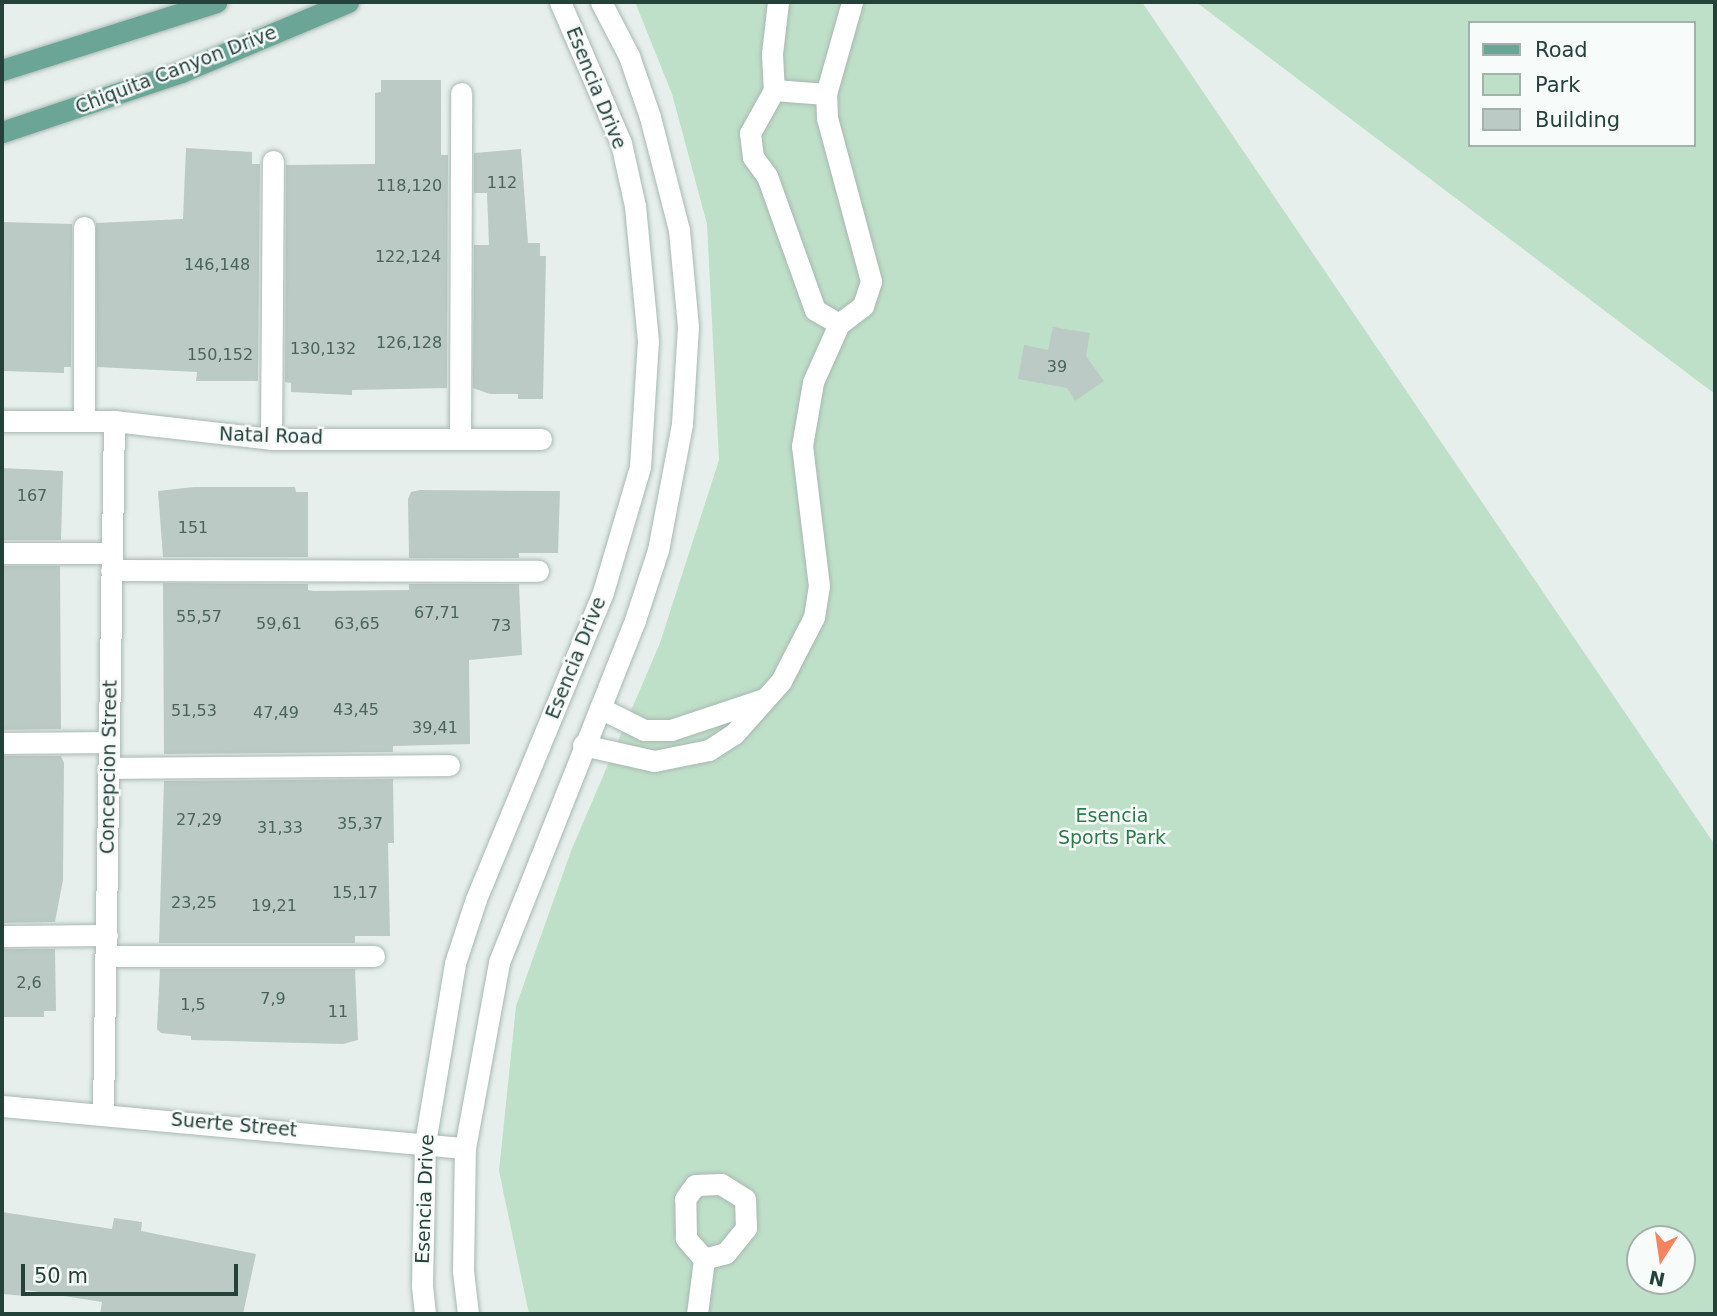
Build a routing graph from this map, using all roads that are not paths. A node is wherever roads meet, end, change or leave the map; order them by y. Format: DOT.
graph roads {
  1 [pos="217,2"];
  2 [pos="348,2"];
  3 [pos="560,2"];
  4 [pos="601,2"];
  5 [pos="778,2"];
  6 [pos="852,2"];
  7 [pos="2,70"];
  8 [pos="774,90"];
  9 [pos="461,93"];
  10 [pos="826,94"];
  11 [pos="2,132"];
  12 [pos="273,161"];
  13 [pos="84,227"];
  14 [pos="839,324"];
  15 [pos="84,420"];
  16 [pos="2,421"];
  17 [pos="114,421"];
  18 [pos="271,439"];
  19 [pos="460,439"];
  20 [pos="541,439"];
  21 [pos="2,553"];
  22 [pos="111,561"];
  23 [pos="538,571"];
  24 [pos="766,699"];
  25 [pos="600,708"];
  26 [pos="109,742"];
  27 [pos="2,743"];
  28 [pos="583,745"];
  29 [pos="449,765"];
  30 [pos="109,768"];
  31 [pos="2,936"];
  32 [pos="107,946"];
  33 [pos="374,956"];
  34 [pos="2,1106"];
  35 [pos="103,1112"];
  36 [pos="425,1143"];
  37 [pos="465,1147"];
  38 [pos="704,1259"];
  39 [pos="425,1314"];
  40 [pos="468,1314"];
  41 [pos="697,1314"];
  1 -- 7 [label="main road"];
  2 -- 11 [label="main road, Chiquita Canyon Drive"];
  3 -- 36 [label="street, Esencia Drive"];
  4 -- 25 [label="street, Esencia Drive"];
  5 -- 8 [label="street"];
  6 -- 10 [label="street"];
  8 -- 10 [label="street"];
  8 -- 14 [label="street"];
  9 -- 19 [label="street"];
  10 -- 14 [label="street"];
  12 -- 18 [label="street"];
  13 -- 15 [label="street"];
  14 -- 24 [label="street"];
  15 -- 16 [label="street, Natal Road"];
  15 -- 17 [label="street, Natal Road"];
  17 -- 18 [label="street, Natal Road"];
  17 -- 22 [label="street, Concepcion Street"];
  18 -- 19 [label="street, Natal Road"];
  19 -- 20 [label="street, Natal Road"];
  21 -- 22 [label="street"];
  22 -- 23 [label="street"];
  22 -- 26 [label="street, Concepcion Street"];
  24 -- 25 [label="street"];
  24 -- 28 [label="street"];
  25 -- 28 [label="street, Esencia Drive"];
  26 -- 27 [label="street"];
  26 -- 30 [label="street, Concepcion Street"];
  28 -- 37 [label="street, Esencia Drive"];
  29 -- 30 [label="street"];
  30 -- 32 [label="street, Concepcion Street"];
  31 -- 32 [label="street"];
  32 -- 33 [label="street"];
  32 -- 35 [label="street, Concepcion Street"];
  34 -- 35 [label="street, Suerte Street"];
  35 -- 36 [label="street, Suerte Street"];
  36 -- 37 [label="street, Suerte Street"];
  36 -- 39 [label="street, Esencia Drive"];
  37 -- 40 [label="street, Esencia Drive"];
  38 -- 41 [label="street"];
}
